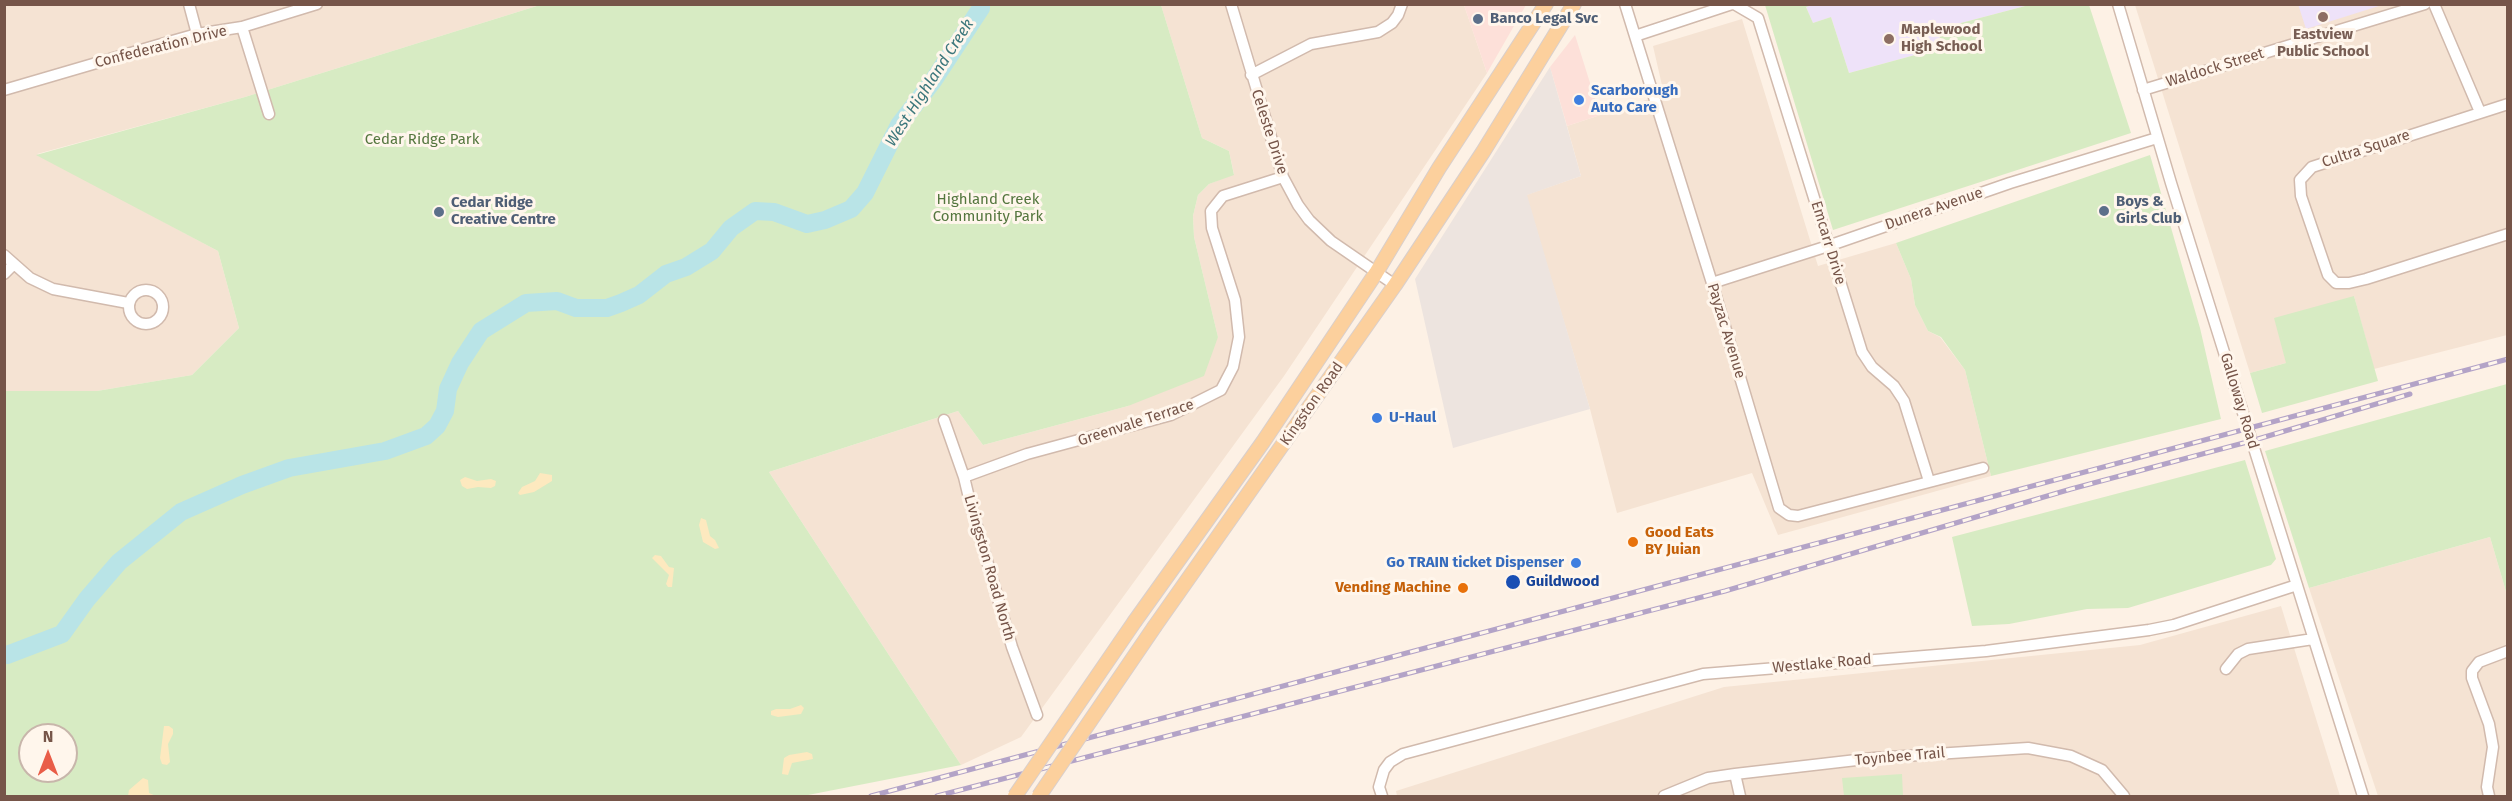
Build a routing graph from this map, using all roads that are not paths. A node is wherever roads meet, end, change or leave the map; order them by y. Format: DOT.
graph roads {
  1 [pos="189,4"];
  2 [pos="317,4"];
  3 [pos="1231,4"];
  4 [pos="1402,4"];
  5 [pos="1546,4"];
  6 [pos="1574,4"];
  7 [pos="1625,4"];
  8 [pos="1733,4"];
  9 [pos="2118,4"];
  10 [pos="2425,4"];
  11 [pos="2434,4"];
  12 [pos="242,27"];
  13 [pos="197,34"];
  14 [pos="1635,36"];
  15 [pos="1251,75"];
  16 [pos="4,90"];
  17 [pos="2143,90"];
  18 [pos="2508,104"];
  19 [pos="2480,112"];
  20 [pos="269,114"];
  21 [pos="2157,138"];
  22 [pos="1283,177"];
  23 [pos="2508,234"];
  24 [pos="1828,246"];
  25 [pos="4,255"];
  26 [pos="14,264"];
  27 [pos="1376,273"];
  28 [pos="4,274"];
  29 [pos="1712,283"];
  30 [pos="1395,285"];
  31 [pos="128,303"];
  32 [pos="944,420"];
  33 [pos="1983,468"];
  34 [pos="964,477"];
  35 [pos="1929,481"];
  36 [pos="2297,585"];
  37 [pos="2313,639"];
  38 [pos="2508,651"];
  39 [pos="2226,669"];
  40 [pos="1037,715"];
  41 [pos="1735,774"];
  42 [pos="1015,796"];
  43 [pos="1039,796"];
  44 [pos="1382,796"];
  45 [pos="1664,796"];
  46 [pos="1740,796"];
  47 [pos="2124,796"];
  48 [pos="2362,796"];
  49 [pos="2489,796"];
  1 -- 13 [label="street"];
  2 -- 12 [label="street, Confederation Drive"];
  3 -- 15 [label="street, Celeste Drive"];
  4 -- 15 [label="street"];
  5 -- 27 [label="main road, Kingston Road"];
  6 -- 30 [label="main road, Kingston Road"];
  7 -- 14 [label="street, Payzac Avenue"];
  8 -- 14 [label="street, Emcarr Drive"];
  8 -- 24 [label="street, Emcarr Drive"];
  9 -- 17 [label="street, Galloway Road"];
  10 -- 17 [label="street, Waldock Street"];
  11 -- 19 [label="street"];
  12 -- 13 [label="street, Confederation Drive"];
  12 -- 20 [label="street"];
  13 -- 16 [label="street, Confederation Drive"];
  14 -- 29 [label="street, Payzac Avenue"];
  15 -- 22 [label="street, Celeste Drive"];
  17 -- 21 [label="street, Galloway Road"];
  18 -- 19 [label="street, Cultra Square"];
  19 -- 23 [label="street, Cultra Square"];
  21 -- 24 [label="street, Dunera Avenue"];
  21 -- 36 [label="street, Galloway Road"];
  22 -- 27 [label="street, Celeste Drive"];
  22 -- 34 [label="street, Greenvale Terrace"];
  24 -- 29 [label="street, Dunera Avenue"];
  24 -- 35 [label="street, Emcarr Drive"];
  25 -- 26 [label="street"];
  26 -- 28 [label="street"];
  26 -- 31 [label="street"];
  27 -- 30 [label="street, Celeste Drive"];
  27 -- 42 [label="main road, Kingston Road, bridge"];
  29 -- 35 [label="street, Payzac Avenue"];
  30 -- 43 [label="main road, Kingston Road, bridge"];
  32 -- 34 [label="street, Livingston Road North"];
  33 -- 35 [label="street"];
  34 -- 40 [label="street, Livingston Road North"];
  36 -- 37 [label="street, Galloway Road"];
  36 -- 44 [label="street, Westlake Road"];
  37 -- 39 [label="street"];
  37 -- 48 [label="street, Galloway Road"];
  38 -- 49 [label="street"];
  41 -- 45 [label="street, Toynbee Trail"];
  41 -- 46 [label="street"];
  41 -- 47 [label="street, Toynbee Trail"];
}
